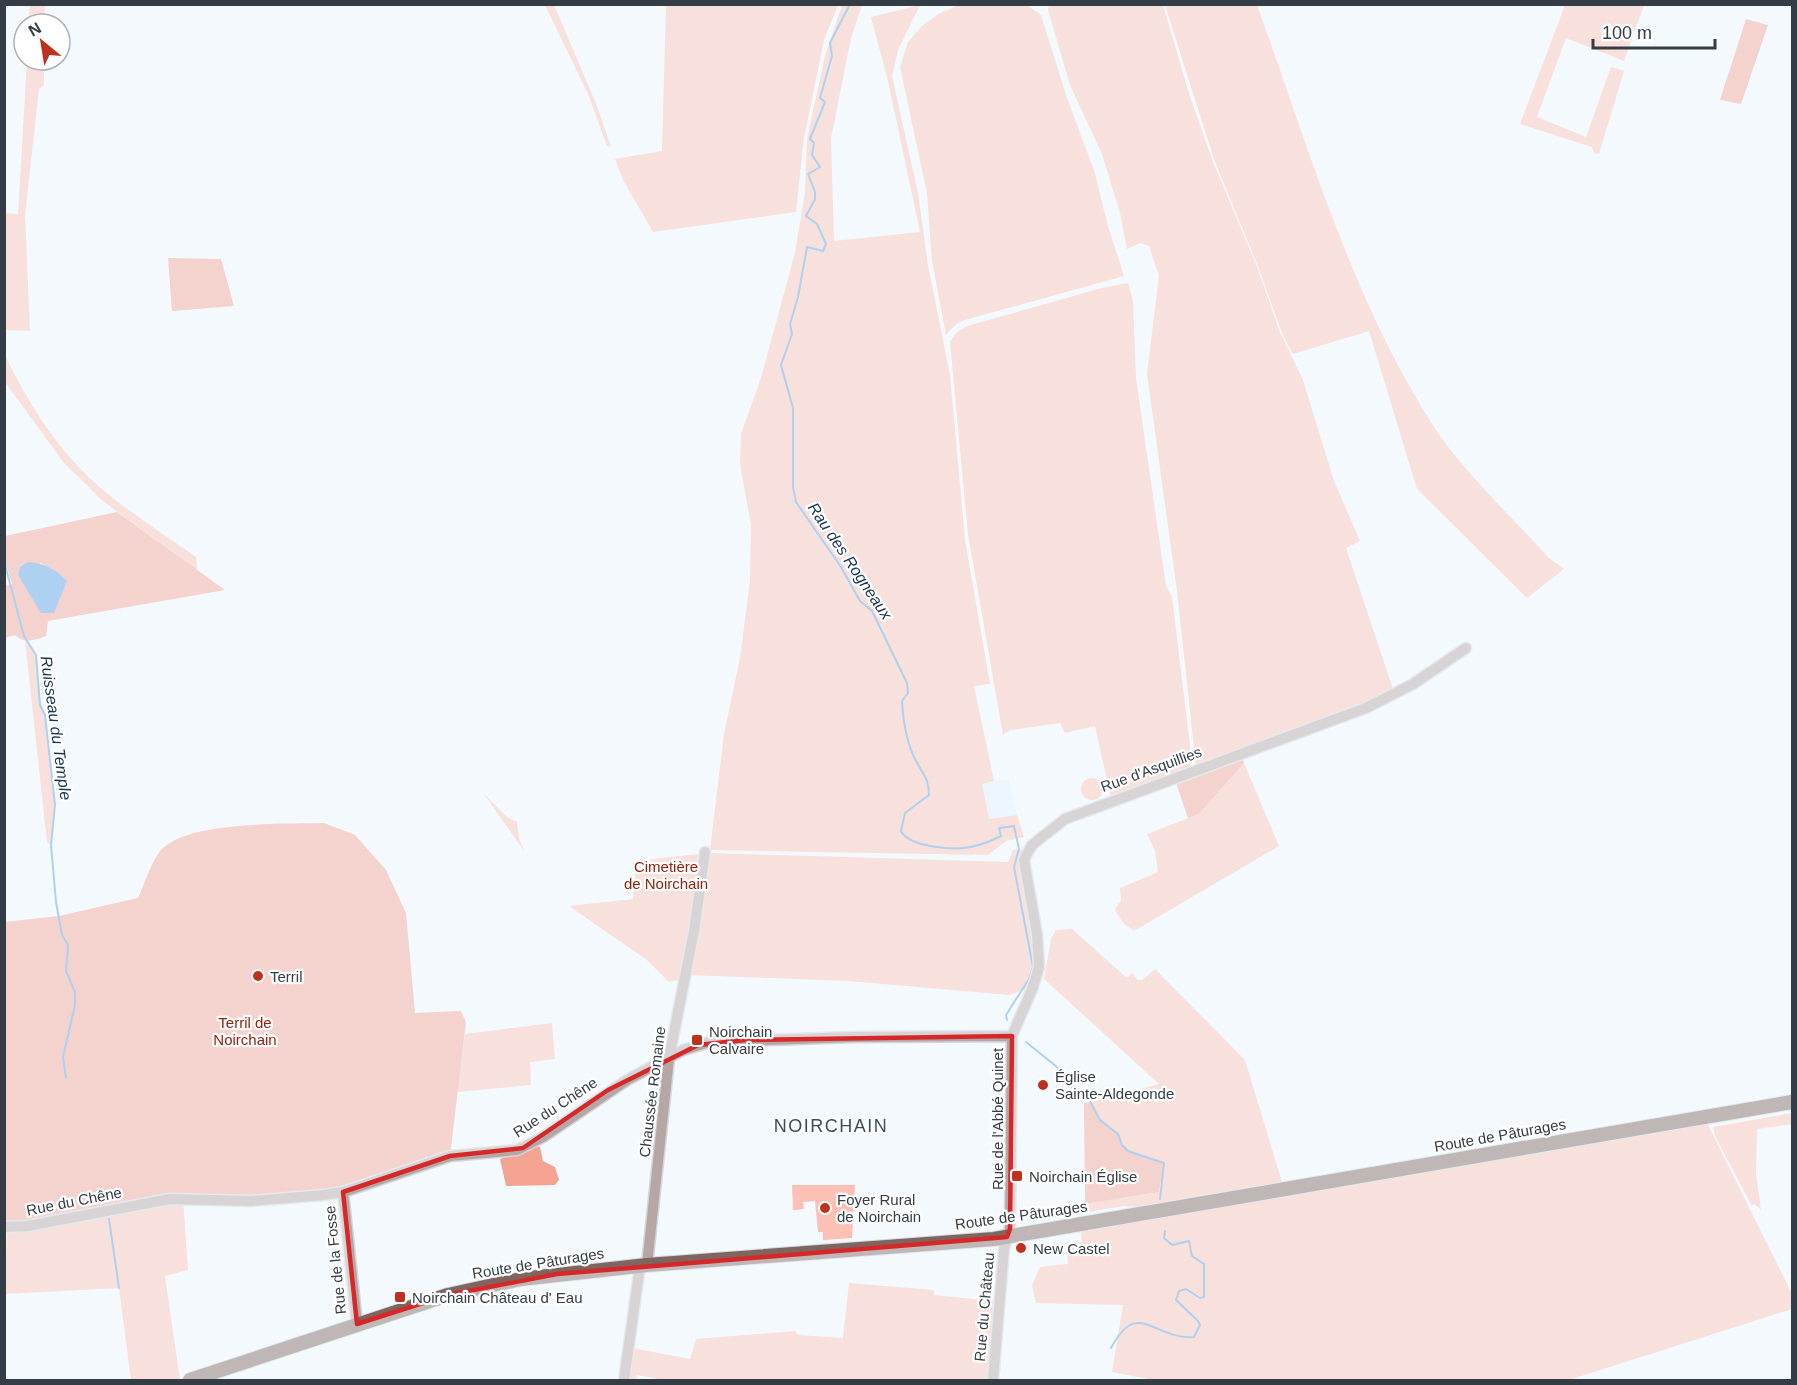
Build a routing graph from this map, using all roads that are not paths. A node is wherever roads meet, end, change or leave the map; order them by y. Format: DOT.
graph roads {
  1 [pos="1466,648"];
  2 [pos="705,852"];
  3 [pos="1012,1036"];
  4 [pos="669,1058"];
  5 [pos="1792,1102"];
  6 [pos="343,1192"];
  7 [pos="4,1227"];
  8 [pos="1007,1237"];
  9 [pos="644,1265"];
  10 [pos="357,1324"];
  11 [pos="190,1380"];
  12 [pos="624,1380"];
  13 [pos="993,1380"];
  1 -- 3 [label="street, Rue d'Asquillies"];
  2 -- 4 [label="street, Chaussée Romaine"];
  3 -- 4 [label="street, Rue du Chêne"];
  3 -- 8 [label="street, Rue de l'Abbé Quinet"];
  4 -- 6 [label="street, Rue du Chêne"];
  4 -- 9 [label="street, Chaussée Romaine"];
  5 -- 8 [label="main road, Route de Pâturages"];
  6 -- 7 [label="street, Rue du Chêne"];
  6 -- 10 [label="street, Rue de la Fosse"];
  8 -- 9 [label="main road, Route de Pâturages"];
  8 -- 13 [label="street, Rue du Château"];
  9 -- 10 [label="main road, Route de Pâturages"];
  9 -- 12 [label="street, Chaussée Romaine"];
  10 -- 11 [label="main road, Route de Pâturages"];
}
